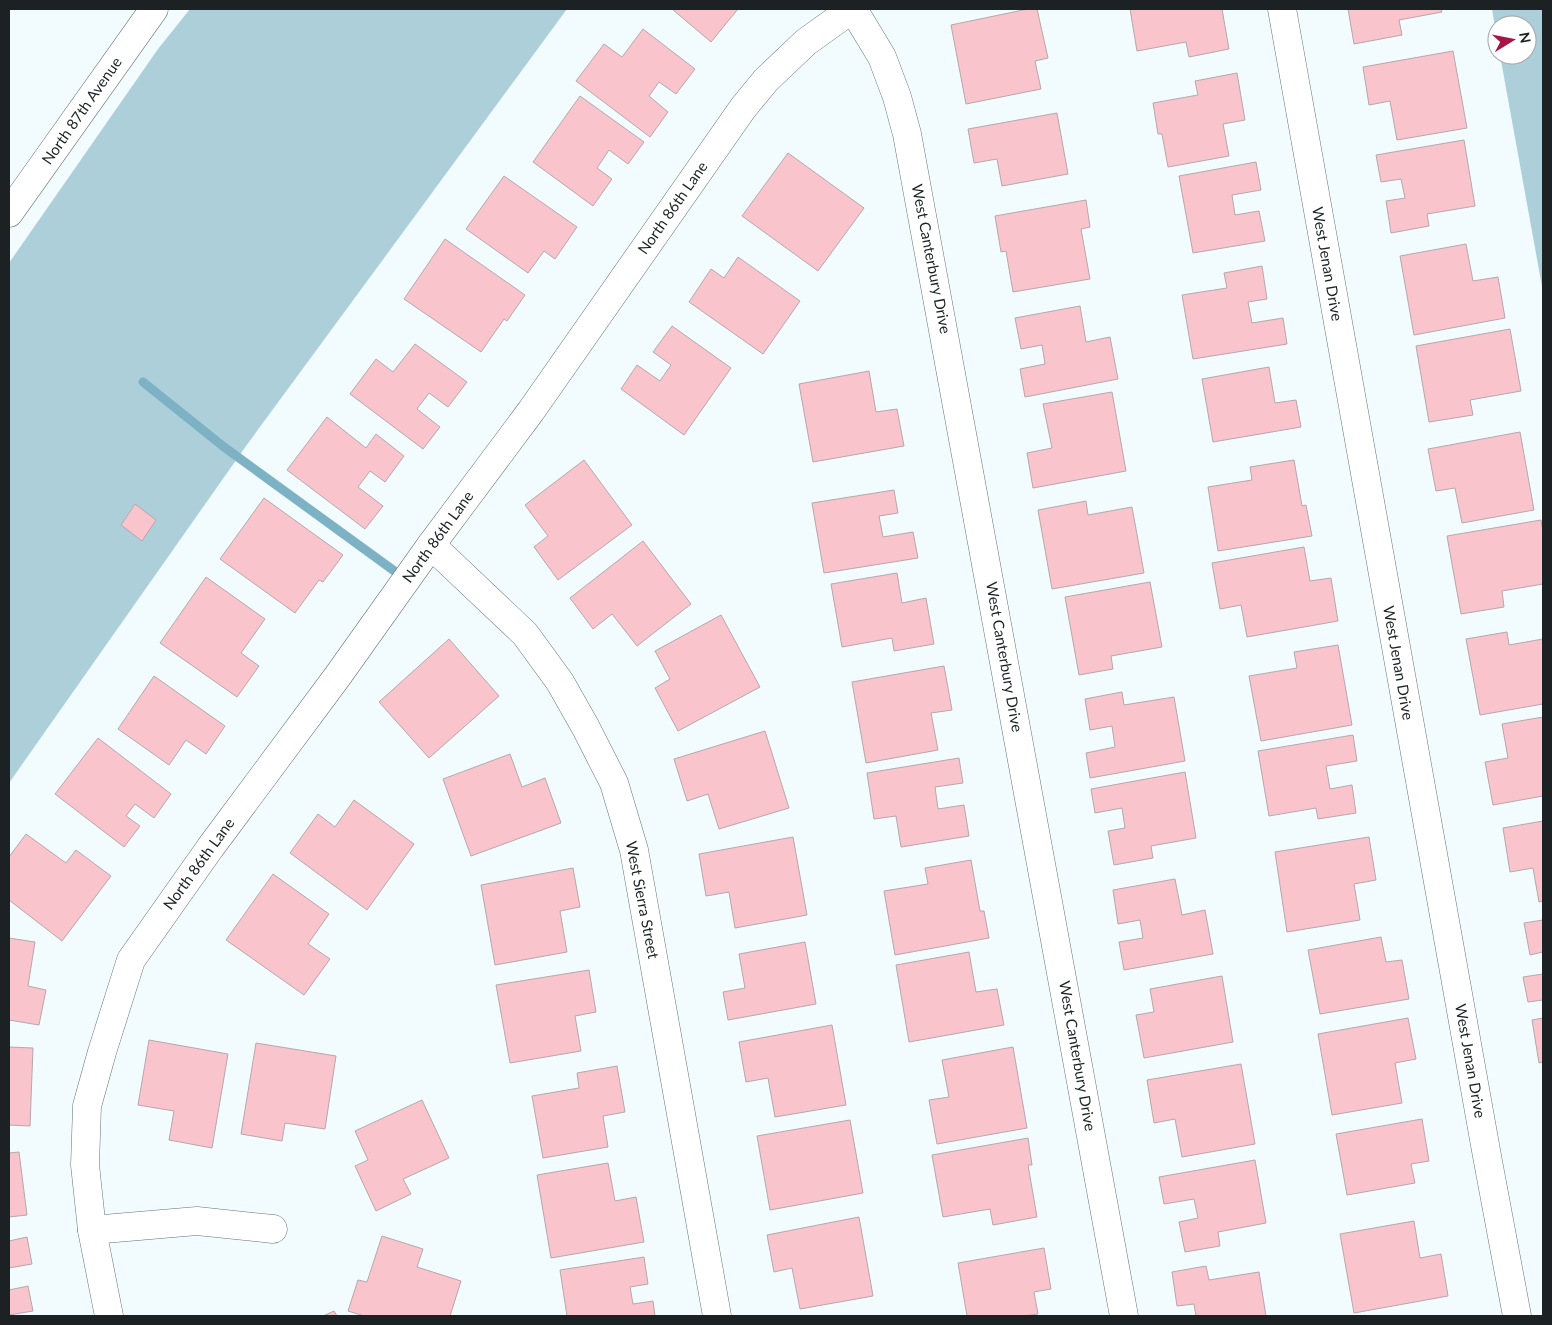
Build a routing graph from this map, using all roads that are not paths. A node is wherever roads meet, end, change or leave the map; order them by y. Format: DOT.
graph roads {
  1 [pos="154,9"];
  2 [pos="852,9"];
  3 [pos="1282,9"];
  4 [pos="9,213"];
  5 [pos="430,545"];
  6 [pos="273,1229"];
  7 [pos="92,1230"];
  8 [pos="109,1316"];
  9 [pos="717,1316"];
  10 [pos="1124,1316"];
  11 [pos="1517,1316"];
  1 -- 4 [label="street, North 87th Avenue"];
  2 -- 5 [label="street, North 86th Lane"];
  2 -- 10 [label="street, West Canterbury Drive"];
  3 -- 11 [label="street, West Jenan Drive"];
  5 -- 7 [label="street, North 86th Lane"];
  5 -- 9 [label="street, West Sierra Street"];
  6 -- 7 [label="street"];
  7 -- 8 [label="street, North 86th Lane"];
}
